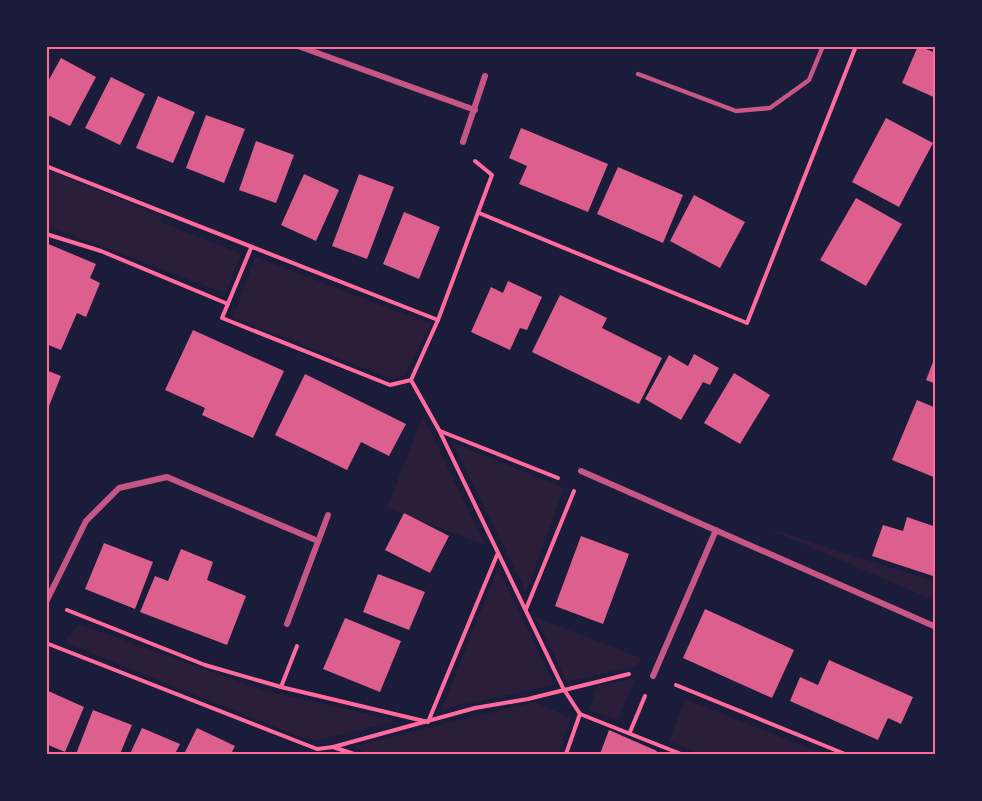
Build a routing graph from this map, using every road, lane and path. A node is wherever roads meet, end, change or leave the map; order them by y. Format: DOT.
graph roads {
  1 [pos="298,46"];
  2 [pos="823,46"];
  3 [pos="856,46"];
  4 [pos="638,74"];
  5 [pos="485,76"];
  6 [pos="475,110"];
  7 [pos="463,142"];
  8 [pos="46,166"];
  9 [pos="492,175"];
  10 [pos="479,213"];
  11 [pos="46,234"];
  12 [pos="250,248"];
  13 [pos="228,304"];
  14 [pos="438,320"];
  15 [pos="411,380"];
  16 [pos="439,430"];
  17 [pos="581,471"];
  18 [pos="576,485"];
  19 [pos="328,514"];
  20 [pos="716,530"];
  21 [pos="318,541"];
  22 [pos="497,555"];
  23 [pos="46,602"];
  24 [pos="57,606"];
  25 [pos="526,609"];
  26 [pos="287,624"];
  27 [pos="936,627"];
  28 [pos="46,643"];
  29 [pos="640,671"];
  30 [pos="652,676"];
  31 [pos="281,687"];
  32 [pos="563,688"];
  33 [pos="580,714"];
  34 [pos="428,722"];
  35 [pos="630,732"];
  36 [pos="333,747"];
  37 [pos="354,754"];
  38 [pos="566,754"];
  39 [pos="681,754"];
  40 [pos="845,754"];
  1 -- 6 [label="street"];
  2 -- 4 [label="lane"];
  3 -- 10 [label="path"];
  5 -- 6 [label="street"];
  6 -- 7 [label="street"];
  8 -- 12 [label="path"];
  9 -- 10 [label="path"];
  10 -- 14 [label="path"];
  11 -- 13 [label="path"];
  12 -- 13 [label="path"];
  12 -- 14 [label="path"];
  13 -- 15 [label="path"];
  14 -- 15 [label="path"];
  15 -- 16 [label="path"];
  16 -- 18 [label="path"];
  16 -- 22 [label="path"];
  17 -- 18 [label="path"];
  17 -- 20 [label="street"];
  18 -- 25 [label="path"];
  19 -- 21 [label="street"];
  20 -- 27 [label="street"];
  20 -- 30 [label="street"];
  21 -- 23 [label="street"];
  21 -- 26 [label="street"];
  22 -- 25 [label="path"];
  22 -- 34 [label="path"];
  24 -- 31 [label="path"];
  25 -- 32 [label="path"];
  26 -- 31 [label="path"];
  28 -- 36 [label="path"];
  29 -- 32 [label="path"];
  30 -- 35 [label="path"];
  30 -- 40 [label="path"];
  31 -- 34 [label="path"];
  32 -- 33 [label="path"];
  32 -- 34 [label="path"];
  33 -- 35 [label="path"];
  33 -- 38 [label="path"];
  34 -- 36 [label="path"];
  35 -- 39 [label="path"];
  36 -- 37 [label="path"];
}
